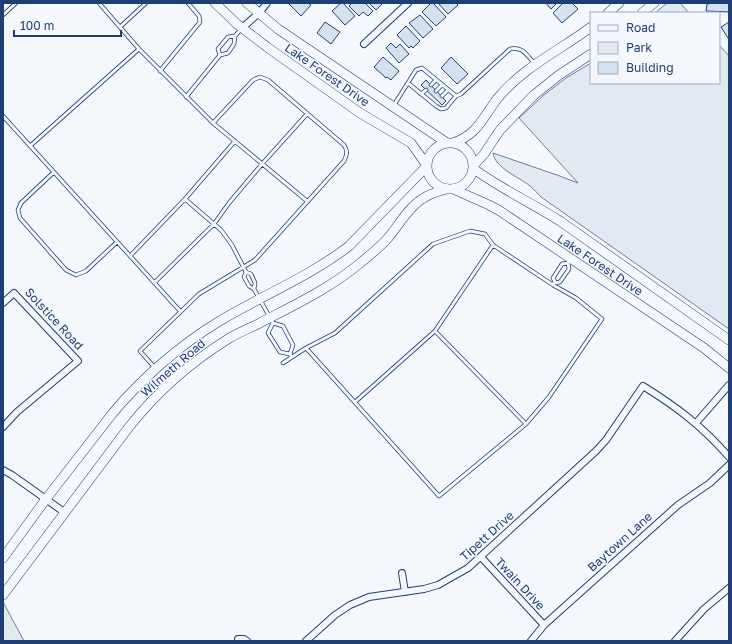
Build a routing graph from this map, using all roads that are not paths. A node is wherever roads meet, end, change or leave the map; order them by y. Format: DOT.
graph roads {
  1 [pos="16,3"];
  2 [pos="99,3"];
  3 [pos="146,3"];
  4 [pos="188,3"];
  5 [pos="215,3"];
  6 [pos="247,3"];
  7 [pos="267,3"];
  8 [pos="408,3"];
  9 [pos="619,3"];
  10 [pos="654,3"];
  11 [pos="609,12"];
  12 [pos="643,12"];
  13 [pos="259,13"];
  14 [pos="3,15"];
  15 [pos="120,26"];
  16 [pos="242,28"];
  17 [pos="590,28"];
  18 [pos="235,36"];
  19 [pos="364,44"];
  20 [pos="139,49"];
  21 [pos="220,55"];
  22 [pos="590,55"];
  23 [pos="535,64"];
  24 [pos="160,71"];
  25 [pos="436,80"];
  26 [pos="408,83"];
  27 [pos="431,85"];
  28 [pos="442,85"];
  29 [pos="426,90"];
  30 [pos="448,90"];
  31 [pos="436,91"];
  32 [pos="421,94"];
  33 [pos="432,95"];
  34 [pos="442,96"];
  35 [pos="456,96"];
  36 [pos="186,97"];
  37 [pos="427,99"];
  38 [pos="437,101"];
  39 [pos="433,104"];
  40 [pos="392,106"];
  41 [pos="307,114"];
  42 [pos="3,116"];
  43 [pos="213,123"];
  44 [pos="235,141"];
  45 [pos="450,143"];
  46 [pos="30,146"];
  47 [pos="262,164"];
  48 [pos="426,165"];
  49 [pos="474,167"];
  50 [pos="54,172"];
  51 [pos="450,189"];
  52 [pos="185,200"];
  53 [pos="307,201"];
  54 [pos="214,224"];
  55 [pos="117,242"];
  56 [pos="493,245"];
  57 [pos="130,256"];
  58 [pos="569,261"];
  59 [pos="243,268"];
  60 [pos="246,272"];
  61 [pos="154,283"];
  62 [pos="554,284"];
  63 [pos="254,289"];
  64 [pos="261,299"];
  65 [pos="3,303"];
  66 [pos="180,311"];
  67 [pos="271,320"];
  68 [pos="435,331"];
  69 [pos="729,340"];
  70 [pos="306,348"];
  71 [pos="291,356"];
  72 [pos="283,363"];
  73 [pos="729,368"];
  74 [pos="156,369"];
  75 [pos="729,386"];
  76 [pos="354,402"];
  77 [pos="696,423"];
  78 [pos="526,424"];
  79 [pos="3,427"];
  80 [pos="729,457"];
  81 [pos="729,465"];
  82 [pos="3,470"];
  83 [pos="46,499"];
  84 [pos="64,512"];
  85 [pos="481,557"];
  86 [pos="3,558"];
  87 [pos="402,573"];
  88 [pos="729,588"];
  89 [pos="404,592"];
  90 [pos="3,594"];
  91 [pos="544,625"];
  92 [pos="238,639"];
  93 [pos="248,641"];
  94 [pos="306,641"];
  95 [pos="531,641"];
  96 [pos="675,641"];
  1 -- 14 [label="lane"];
  2 -- 15 [label="lane"];
  3 -- 15 [label="lane"];
  4 -- 24 [label="lane"];
  5 -- 16 [label="street, Lake Forest Drive"];
  6 -- 13 [label="street, Lake Forest Drive"];
  7 -- 13 [label="street"];
  8 -- 19 [label="street"];
  9 -- 11 [label="street"];
  10 -- 12 [label="street"];
  13 -- 16 [label="street"];
  13 -- 40 [label="street, Lake Forest Drive"];
  15 -- 20 [label="lane"];
  16 -- 18 [label="lane"];
  16 -- 48 [label="street, Lake Forest Drive"];
  17 -- 23 [label="street"];
  18 -- 21 [label="lane"];
  18 -- 21 [label="lane"];
  20 -- 24 [label="lane"];
  20 -- 46 [label="lane"];
  21 -- 36 [label="lane"];
  22 -- 49 [label="street"];
  23 -- 35 [label="lane"];
  23 -- 45 [label="street"];
  24 -- 36 [label="lane"];
  25 -- 26 [label="lane"];
  25 -- 27 [label="lane"];
  25 -- 28 [label="lane"];
  26 -- 32 [label="lane"];
  26 -- 40 [label="lane"];
  28 -- 30 [label="lane"];
  28 -- 31 [label="lane"];
  29 -- 32 [label="lane"];
  30 -- 34 [label="lane"];
  30 -- 35 [label="lane"];
  32 -- 37 [label="lane"];
  33 -- 37 [label="lane"];
  35 -- 39 [label="lane"];
  36 -- 43 [label="lane"];
  37 -- 39 [label="lane"];
  38 -- 39 [label="lane"];
  40 -- 45 [label="street, Lake Forest Drive"];
  41 -- 43 [label="lane"];
  41 -- 47 [label="lane"];
  41 -- 53 [label="lane"];
  42 -- 46 [label="lane"];
  43 -- 44 [label="lane"];
  44 -- 47 [label="lane"];
  44 -- 52 [label="lane"];
  45 -- 48 [label="street"];
  45 -- 49 [label="street"];
  46 -- 50 [label="lane"];
  47 -- 53 [label="lane"];
  47 -- 54 [label="lane"];
  48 -- 51 [label="street"];
  48 -- 64 [label="street, Wilmeth Road"];
  49 -- 51 [label="street"];
  49 -- 69 [label="street, Lake Forest Drive"];
  50 -- 55 [label="lane"];
  50 -- 55 [label="lane"];
  51 -- 58 [label="street, Lake Forest Drive"];
  51 -- 67 [label="street, Wilmeth Road"];
  52 -- 54 [label="lane"];
  52 -- 57 [label="lane"];
  53 -- 59 [label="lane"];
  54 -- 59 [label="lane"];
  54 -- 61 [label="lane"];
  55 -- 57 [label="lane"];
  56 -- 62 [label="lane"];
  56 -- 68 [label="lane"];
  56 -- 70 [label="lane"];
  57 -- 61 [label="lane"];
  58 -- 62 [label="lane"];
  58 -- 62 [label="lane"];
  58 -- 73 [label="street, Lake Forest Drive"];
  59 -- 60 [label="lane"];
  59 -- 66 [label="lane"];
  60 -- 63 [label="lane"];
  60 -- 63 [label="lane"];
  61 -- 66 [label="lane"];
  62 -- 78 [label="lane"];
  63 -- 64 [label="lane"];
  64 -- 67 [label="lane"];
  64 -- 74 [label="street, Wilmeth Road"];
  65 -- 79 [label="street, Solstice Road"];
  66 -- 74 [label="lane"];
  67 -- 71 [label="lane"];
  67 -- 71 [label="lane"];
  67 -- 84 [label="street, Wilmeth Road"];
  68 -- 76 [label="lane"];
  68 -- 78 [label="lane"];
  70 -- 71 [label="lane"];
  70 -- 76 [label="lane"];
  71 -- 72 [label="lane"];
  74 -- 83 [label="street, Wilmeth Road"];
  75 -- 77 [label="street"];
  76 -- 78 [label="lane"];
  77 -- 80 [label="street"];
  77 -- 85 [label="street, Tipett Drive"];
  81 -- 91 [label="street, Baytown Lane"];
  82 -- 83 [label="street"];
  83 -- 84 [label="street"];
  83 -- 86 [label="street, Wilmeth Road"];
  84 -- 90 [label="street, Wilmeth Road"];
  85 -- 89 [label="street, Tipett Drive"];
  85 -- 91 [label="street, Twain Drive"];
  87 -- 89 [label="street"];
  88 -- 96 [label="street"];
  89 -- 94 [label="street, Tipett Drive"];
  91 -- 95 [label="street, Baytown Lane"];
  92 -- 93 [label="street"];
}
